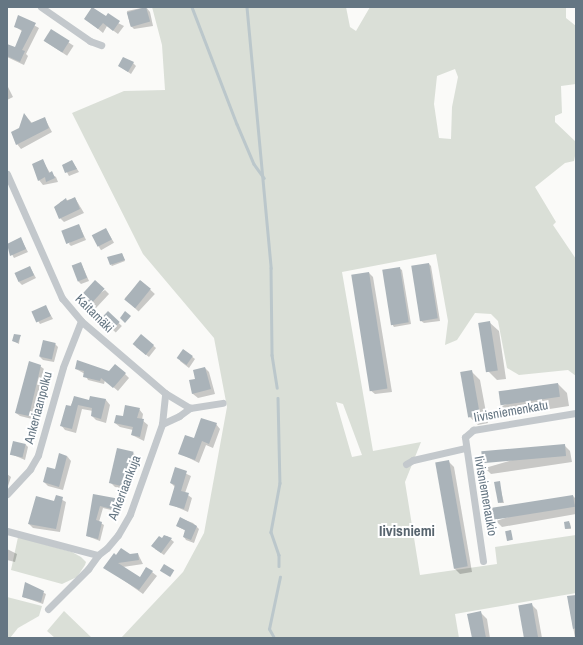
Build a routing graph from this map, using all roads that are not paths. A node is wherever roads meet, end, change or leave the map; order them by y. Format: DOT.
graph roads {
  1 [pos="41,7"];
  2 [pos="101,45"];
  3 [pos="7,174"];
  4 [pos="80,321"];
  5 [pos="165,393"];
  6 [pos="223,403"];
  7 [pos="190,408"];
  8 [pos="576,413"];
  9 [pos="162,424"];
  10 [pos="465,448"];
  11 [pos="406,464"];
  12 [pos="7,494"];
  13 [pos="7,531"];
  14 [pos="98,555"];
  15 [pos="483,561"];
  16 [pos="48,609"];
  1 -- 2 [label="street"];
  3 -- 4 [label="street, Kaitamäki"];
  4 -- 5 [label="street, Kaitamäki"];
  4 -- 12 [label="street, Ankeriaanpolku"];
  5 -- 7 [label="street, Kaitamäki"];
  5 -- 9 [label="street, Ankeriaankuja"];
  6 -- 7 [label="street"];
  7 -- 9 [label="street"];
  8 -- 10 [label="street, Iivisniemenkatu"];
  9 -- 14 [label="street, Ankeriaankuja"];
  10 -- 11 [label="street, Iivisniemenaukio"];
  10 -- 15 [label="street, Iivisniemenaukio"];
  13 -- 14 [label="street"];
  14 -- 16 [label="street, Ankeriaankuja"];
}
